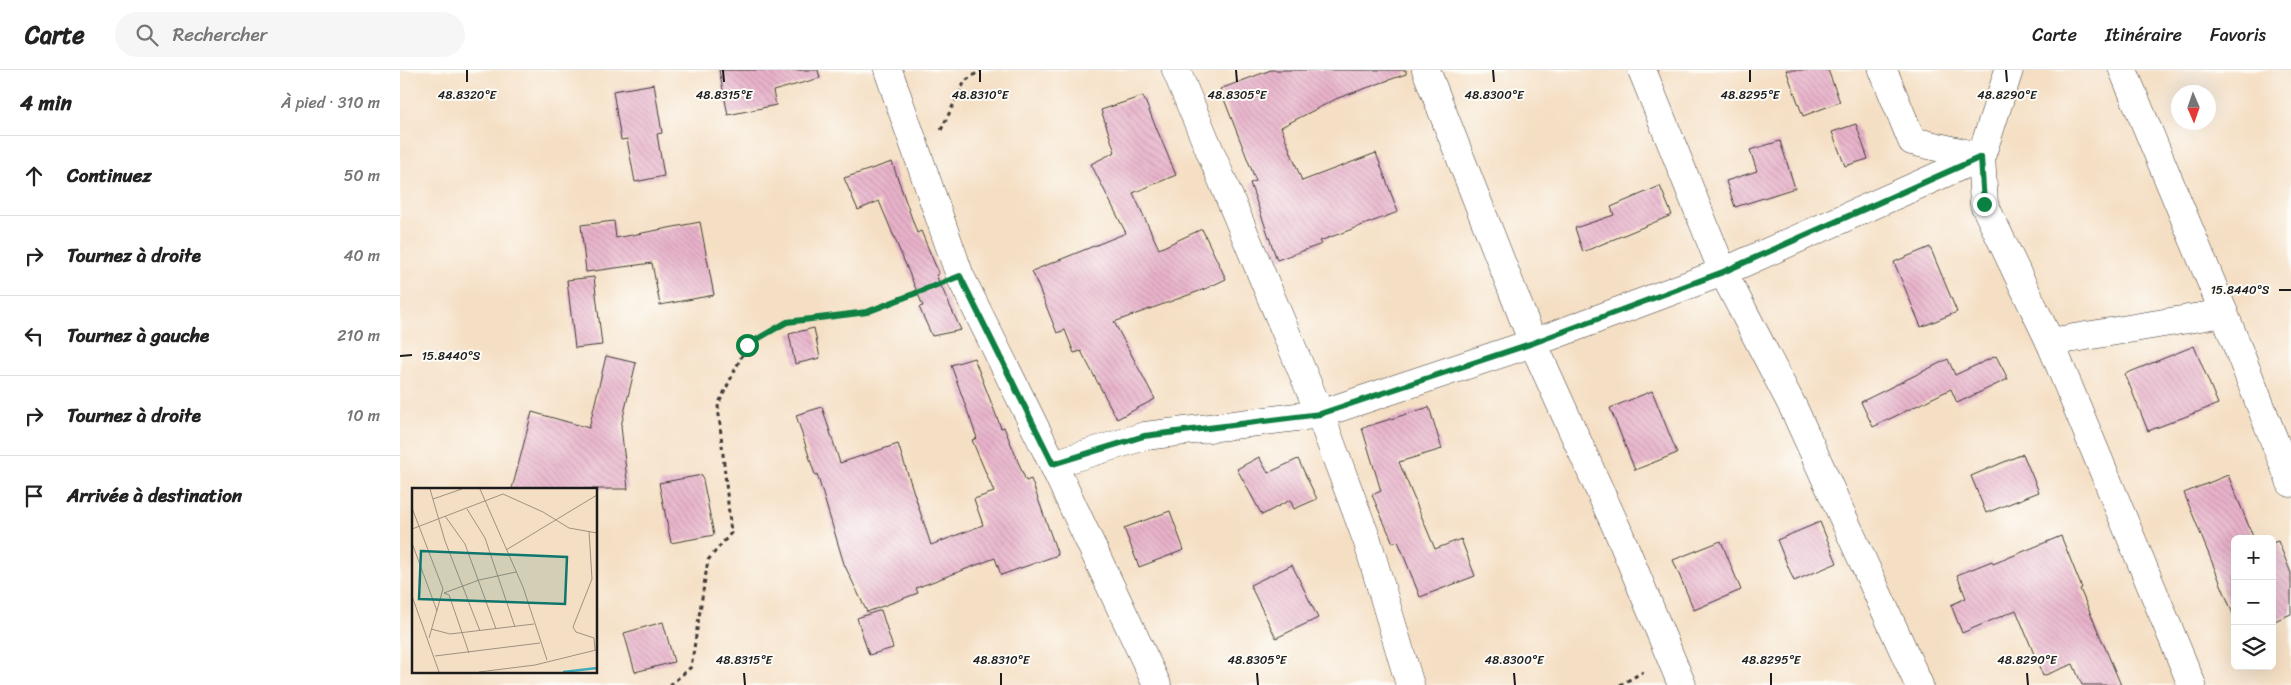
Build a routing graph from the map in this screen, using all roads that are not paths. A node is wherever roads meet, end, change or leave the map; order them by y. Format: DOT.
graph roads {
  1 [pos="888,70"];
  2 [pos="1176,70"];
  3 [pos="1426,70"];
  4 [pos="1642,70"];
  5 [pos="1883,70"];
  6 [pos="2009,70"];
  7 [pos="2123,70"];
  8 [pos="1981,157"];
  9 [pos="1723,272"];
  10 [pos="2224,313"];
  11 [pos="2050,342"];
  12 [pos="1533,343"];
  13 [pos="1320,414"];
  14 [pos="1053,464"];
  15 [pos="2291,483"];
  16 [pos="1157,685"];
  17 [pos="1410,685"];
  18 [pos="1682,685"];
  19 [pos="1919,685"];
  20 [pos="2192,685"];
  1 -- 14 [label="street"];
  2 -- 13 [label="street"];
  3 -- 12 [label="street"];
  4 -- 9 [label="street"];
  5 -- 8 [label="street"];
  6 -- 8 [label="street"];
  7 -- 10 [label="street"];
  8 -- 9 [label="street"];
  8 -- 11 [label="street"];
  9 -- 12 [label="street"];
  9 -- 19 [label="street"];
  10 -- 11 [label="street"];
  10 -- 15 [label="street"];
  11 -- 20 [label="street"];
  12 -- 13 [label="street"];
  12 -- 18 [label="street"];
  13 -- 14 [label="street"];
  13 -- 17 [label="street"];
  14 -- 16 [label="street"];
}
